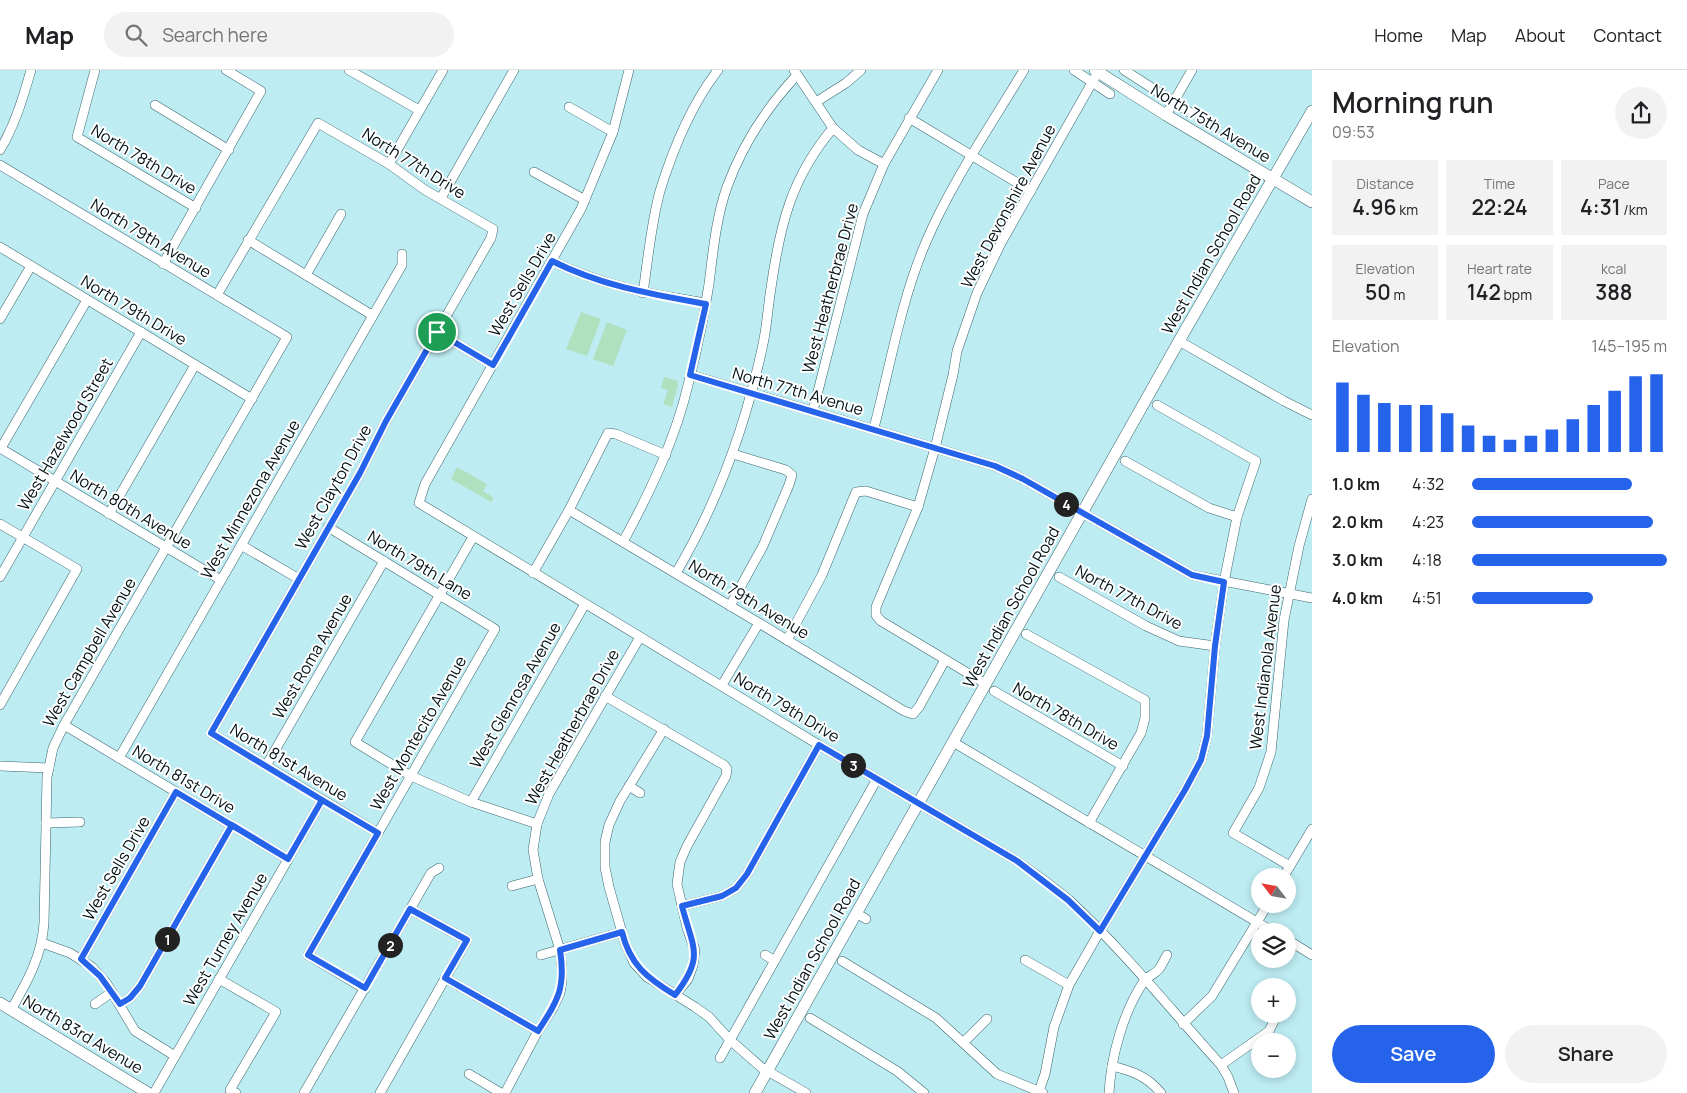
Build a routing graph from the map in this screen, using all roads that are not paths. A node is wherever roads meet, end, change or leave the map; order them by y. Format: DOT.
graph roads {
  1 [pos="30,70"];
  2 [pos="95,70"];
  3 [pos="226,70"];
  4 [pos="350,70"];
  5 [pos="442,70"];
  6 [pos="514,70"];
  7 [pos="629,70"];
  8 [pos="718,70"];
  9 [pos="860,70"];
  10 [pos="938,70"];
  11 [pos="1024,70"];
  12 [pos="1074,70"];
  13 [pos="1124,70"];
  14 [pos="1192,70"];
  15 [pos="796,73"];
  16 [pos="368,74"];
  17 [pos="1095,75"];
  18 [pos="1110,94"];
  19 [pos="816,102"];
  20 [pos="1173,102"];
  21 [pos="155,105"];
  22 [pos="568,107"];
  23 [pos="419,110"];
  24 [pos="1312,111"];
  25 [pos="1191,113"];
  26 [pos="1166,115"];
  27 [pos="910,118"];
  28 [pos="833,128"];
  29 [pos="613,132"];
  30 [pos="0,150"];
  31 [pos="230,150"];
  32 [pos="972,156"];
  33 [pos="389,164"];
  34 [pos="884,164"];
  35 [pos="0,165"];
  36 [pos="534,172"];
  37 [pos="1273,179"];
  38 [pos="1031,191"];
  39 [pos="441,198"];
  40 [pos="585,200"];
  41 [pos="1312,202"];
  42 [pos="196,208"];
  43 [pos="342,214"];
  44 [pos="493,229"];
  45 [pos="248,240"];
  46 [pos="0,247"];
  47 [pos="402,254"];
  48 [pos="552,261"];
  49 [pos="164,264"];
  50 [pos="31,266"];
  51 [pos="306,275"];
  52 [pos="643,293"];
  53 [pos="217,295"];
  54 [pos="86,300"];
  55 [pos="706,304"];
  56 [pos="372,315"];
  57 [pos="0,319"];
  58 [pos="141,332"];
  59 [pos="437,332"];
  60 [pos="286,338"];
  61 [pos="1180,341"];
  62 [pos="195,365"];
  63 [pos="493,365"];
  64 [pos="690,375"];
  65 [pos="751,393"];
  66 [pos="252,399"];
  67 [pos="1157,405"];
  68 [pos="813,411"];
  69 [pos="1312,415"];
  70 [pos="874,428"];
  71 [pos="1,448"];
  72 [pos="935,448"];
  73 [pos="733,454"];
  74 [pos="666,455"];
  75 [pos="1125,461"];
  76 [pos="55,481"];
  77 [pos="1312,499"];
  78 [pos="419,503"];
  79 [pos="918,507"];
  80 [pos="569,510"];
  81 [pos="109,514"];
  82 [pos="1082,514"];
  83 [pos="1237,518"];
  84 [pos="0,524"];
  85 [pos="328,527"];
  86 [pos="473,537"];
  87 [pos="23,538"];
  88 [pos="623,542"];
  89 [pos="241,545"];
  90 [pos="166,548"];
  91 [pos="384,561"];
  92 [pos="533,573"];
  93 [pos="676,573"];
  94 [pos="0,577"];
  95 [pos="1059,577"];
  96 [pos="299,579"];
  97 [pos="221,580"];
  98 [pos="1224,582"];
  99 [pos="440,594"];
  100 [pos="1288,594"];
  101 [pos="1312,598"];
  102 [pos="585,604"];
  103 [pos="730,606"];
  104 [pos="876,615"];
  105 [pos="759,623"];
  106 [pos="495,629"];
  107 [pos="1026,634"];
  108 [pos="640,637"];
  109 [pos="787,640"];
  110 [pos="1215,646"];
  111 [pos="945,660"];
  112 [pos="722,685"];
  113 [pos="990,687"];
  114 [pos="606,696"];
  115 [pos="0,705"];
  116 [pos="64,725"];
  117 [pos="664,729"];
  118 [pos="211,733"];
  119 [pos="954,742"];
  120 [pos="819,745"];
  121 [pos="119,758"];
  122 [pos="0,766"];
  123 [pos="266,766"];
  124 [pos="1123,766"];
  125 [pos="49,768"];
  126 [pos="411,776"];
  127 [pos="877,779"];
  128 [pos="629,786"];
  129 [pos="176,792"];
  130 [pos="640,793"];
  131 [pos="322,800"];
  132 [pos="471,802"];
  133 [pos="919,803"];
  134 [pos="80,822"];
  135 [pos="46,823"];
  136 [pos="1090,823"];
  137 [pos="536,824"];
  138 [pos="232,825"];
  139 [pos="1312,829"];
  140 [pos="378,833"];
  141 [pos="1145,856"];
  142 [pos="288,859"];
  143 [pos="1290,866"];
  144 [pos="440,868"];
  145 [pos="538,880"];
  146 [pos="512,886"];
  147 [pos="682,906"];
  148 [pos="410,909"];
  149 [pos="1262,913"];
  150 [pos="1257,922"];
  151 [pos="1100,931"];
  152 [pos="622,932"];
  153 [pos="42,943"];
  154 [pos="1296,945"];
  155 [pos="560,950"];
  156 [pos="542,955"];
  157 [pos="765,955"];
  158 [pos="1167,955"];
  159 [pos="1312,955"];
  160 [pos="81,959"];
  161 [pos="774,960"];
  162 [pos="1025,960"];
  163 [pos="842,961"];
  164 [pos="445,978"];
  165 [pos="219,979"];
  166 [pos="1145,980"];
  167 [pos="1069,985"];
  168 [pos="365,988"];
  169 [pos="112,992"];
  170 [pos="675,995"];
  171 [pos="0,1003"];
  172 [pos="95,1004"];
  173 [pos="120,1004"];
  174 [pos="11,1010"];
  175 [pos="810,1018"];
  176 [pos="987,1019"];
  177 [pos="1273,1023"];
  178 [pos="1183,1024"];
  179 [pos="538,1031"];
  180 [pos="730,1040"];
  181 [pos="964,1042"];
  182 [pos="175,1056"];
  183 [pos="720,1058"];
  184 [pos="1221,1065"];
  185 [pos="1112,1066"];
  186 [pos="767,1071"];
  187 [pos="469,1074"];
  188 [pos="233,1091"];
  189 [pos="1041,1092"];
  190 [pos="148,1093"];
  191 [pos="154,1093"];
  192 [pos="304,1093"];
  193 [pos="380,1093"];
  194 [pos="501,1093"];
  195 [pos="505,1093"];
  196 [pos="755,1093"];
  197 [pos="806,1093"];
  198 [pos="924,1093"];
  199 [pos="1109,1093"];
  200 [pos="1161,1093"];
  201 [pos="1234,1093"];
  1 -- 30 [label="street"];
  2 -- 42 [label="street, North 78th Drive"];
  3 -- 31 [label="street"];
  4 -- 16 [label="street"];
  5 -- 23 [label="street"];
  6 -- 39 [label="street"];
  7 -- 29 [label="street, West Sells Drive"];
  8 -- 52 [label="street"];
  9 -- 19 [label="street"];
  10 -- 27 [label="street, West Heatherbrae Drive"];
  11 -- 32 [label="street"];
  12 -- 17 [label="street, North 75th Avenue"];
  13 -- 20 [label="street, North 75th Avenue"];
  14 -- 20 [label="street"];
  15 -- 19 [label="street"];
  15 -- 55 [label="street"];
  16 -- 23 [label="street"];
  17 -- 18 [label="street, North 75th Avenue"];
  17 -- 26 [label="main road, North 75th Avenue"];
  17 -- 38 [label="street, West Devonshire Avenue"];
  19 -- 28 [label="street"];
  20 -- 25 [label="street, North 75th Avenue"];
  20 -- 26 [label="street"];
  21 -- 31 [label="street"];
  22 -- 29 [label="street"];
  23 -- 33 [label="street"];
  24 -- 37 [label="main road, West Indian School Road"];
  26 -- 37 [label="main road, North 75th Avenue"];
  27 -- 32 [label="street"];
  27 -- 34 [label="street, West Heatherbrae Drive"];
  28 -- 34 [label="street"];
  28 -- 65 [label="street"];
  29 -- 40 [label="street, West Sells Drive"];
  31 -- 42 [label="street"];
  32 -- 38 [label="street"];
  32 -- 70 [label="street"];
  33 -- 39 [label="street, North 77th Drive"];
  33 -- 45 [label="street, North 77th Drive"];
  34 -- 68 [label="street, West Heatherbrae Drive"];
  35 -- 49 [label="street, North 79th Avenue"];
  36 -- 40 [label="street"];
  37 -- 41 [label="main road, North 75th Avenue"];
  37 -- 61 [label="main road, West Indian School Road"];
  38 -- 72 [label="street, West Devonshire Avenue"];
  39 -- 44 [label="street, North 77th Drive"];
  40 -- 48 [label="street, West Sells Drive"];
  42 -- 49 [label="street"];
  43 -- 51 [label="street"];
  44 -- 59 [label="street, West Clayton Drive"];
  45 -- 51 [label="street"];
  45 -- 53 [label="street"];
  46 -- 50 [label="street, North 79th Drive"];
  47 -- 56 [label="street, West Minnezona Avenue"];
  48 -- 52 [label="street"];
  48 -- 63 [label="street, West Sells Drive"];
  49 -- 53 [label="street, North 79th Avenue"];
  50 -- 54 [label="street, North 79th Drive"];
  50 -- 57 [label="street"];
  51 -- 56 [label="street"];
  52 -- 55 [label="street"];
  53 -- 60 [label="street, North 79th Avenue"];
  54 -- 58 [label="street, North 79th Drive"];
  54 -- 71 [label="street"];
  55 -- 64 [label="street"];
  56 -- 89 [label="street, West Minnezona Avenue"];
  58 -- 62 [label="street, North 79th Drive"];
  58 -- 76 [label="street, West Hazelwood Street"];
  59 -- 63 [label="street"];
  59 -- 85 [label="street, West Clayton Drive"];
  60 -- 66 [label="street, West Campbell Avenue"];
  61 -- 69 [label="street"];
  61 -- 82 [label="main road, West Indian School Road"];
  62 -- 66 [label="street, North 79th Drive"];
  62 -- 81 [label="street"];
  63 -- 78 [label="street, West Sells Drive"];
  64 -- 65 [label="street, North 77th Avenue"];
  64 -- 74 [label="street"];
  65 -- 68 [label="street, North 77th Avenue"];
  65 -- 73 [label="street"];
  66 -- 90 [label="street, West Campbell Avenue"];
  67 -- 83 [label="street"];
  68 -- 70 [label="street, North 77th Avenue"];
  70 -- 72 [label="street, North 77th Avenue"];
  71 -- 76 [label="street, North 80th Avenue"];
  72 -- 79 [label="street, West Devonshire Avenue"];
  72 -- 82 [label="street, North 77th Avenue"];
  73 -- 93 [label="street"];
  73 -- 103 [label="street"];
  74 -- 80 [label="street"];
  74 -- 88 [label="street"];
  75 -- 83 [label="street"];
  76 -- 81 [label="street, North 80th Avenue"];
  76 -- 87 [label="street, West Hazelwood Street"];
  77 -- 100 [label="street, West Indianola Avenue"];
  78 -- 86 [label="street, North 79th Drive"];
  79 -- 104 [label="street, West Devonshire Avenue"];
  79 -- 109 [label="street"];
  80 -- 88 [label="street, North 79th Avenue"];
  80 -- 92 [label="street"];
  81 -- 90 [label="street, North 80th Avenue"];
  82 -- 98 [label="street, North 77th Avenue"];
  82 -- 113 [label="main road, West Indian School Road"];
  83 -- 98 [label="street"];
  84 -- 87 [label="street"];
  85 -- 91 [label="street, North 79th Lane"];
  85 -- 96 [label="street, West Clayton Drive"];
  86 -- 92 [label="street, North 79th Drive"];
  86 -- 99 [label="street"];
  87 -- 94 [label="street, West Hazelwood Street"];
  87 -- 115 [label="street"];
  88 -- 93 [label="street, North 79th Avenue"];
  89 -- 96 [label="street"];
  89 -- 97 [label="street, West Minnezona Avenue"];
  90 -- 97 [label="street, North 80th Avenue"];
  90 -- 116 [label="street, West Campbell Avenue"];
  91 -- 99 [label="street, North 79th Lane"];
  91 -- 123 [label="street, West Roma Avenue"];
  92 -- 102 [label="street, North 79th Drive"];
  93 -- 103 [label="street, North 79th Avenue"];
  95 -- 110 [label="street, North 77th Drive"];
  96 -- 118 [label="street, West Clayton Drive"];
  97 -- 121 [label="street, West Minnezona Avenue"];
  98 -- 100 [label="street, North 77th Avenue"];
  98 -- 110 [label="street"];
  99 -- 106 [label="street, North 79th Lane"];
  99 -- 126 [label="street"];
  100 -- 101 [label="street, North 77th Avenue"];
  100 -- 143 [label="street, West Indianola Avenue"];
  102 -- 108 [label="street, North 79th Drive"];
  102 -- 132 [label="street, West Glenrosa Avenue"];
  103 -- 105 [label="street, North 79th Avenue"];
  104 -- 111 [label="street, North 78th Drive"];
  105 -- 109 [label="street, North 79th Avenue"];
  105 -- 112 [label="street"];
  106 -- 126 [label="street, West Montecito Avenue"];
  107 -- 124 [label="street"];
  108 -- 112 [label="street, North 79th Drive"];
  108 -- 114 [label="street, West Heatherbrae Drive"];
  109 -- 111 [label="street, North 79th Avenue"];
  110 -- 141 [label="street"];
  111 -- 113 [label="street, North 78th Drive"];
  112 -- 120 [label="street, North 79th Drive"];
  113 -- 119 [label="main road, West Indian School Road"];
  113 -- 124 [label="street, North 78th Drive"];
  114 -- 117 [label="street"];
  114 -- 137 [label="street, West Heatherbrae Drive"];
  116 -- 121 [label="street, North 81st Drive"];
  116 -- 125 [label="street, West Campbell Avenue"];
  117 -- 128 [label="street"];
  117 -- 147 [label="street"];
  118 -- 123 [label="street, North 81st Avenue"];
  119 -- 133 [label="main road, West Indian School Road"];
  119 -- 136 [label="street"];
  120 -- 127 [label="street, North 79th Drive"];
  120 -- 147 [label="street"];
  121 -- 129 [label="street, North 81st Drive"];
  122 -- 125 [label="street"];
  123 -- 131 [label="street, North 81st Avenue"];
  124 -- 136 [label="street"];
  125 -- 135 [label="street, West Campbell Avenue"];
  126 -- 132 [label="street"];
  126 -- 140 [label="street, West Montecito Avenue"];
  127 -- 133 [label="street, North 79th Drive"];
  127 -- 161 [label="street"];
  128 -- 130 [label="street"];
  128 -- 152 [label="street"];
  129 -- 138 [label="street, North 81st Drive"];
  129 -- 160 [label="street, West Sells Drive"];
  131 -- 140 [label="street, North 81st Avenue"];
  131 -- 142 [label="street, West Turney Avenue"];
  132 -- 137 [label="street"];
  133 -- 151 [label="street, North 79th Drive"];
  133 -- 186 [label="main road, West Indian School Road"];
  134 -- 135 [label="street"];
  135 -- 153 [label="street, West Campbell Avenue"];
  136 -- 141 [label="street"];
  137 -- 145 [label="street, West Heatherbrae Drive"];
  138 -- 142 [label="street, North 81st Drive"];
  138 -- 173 [label="street"];
  139 -- 143 [label="street"];
  140 -- 168 [label="street, West Montecito Avenue"];
  141 -- 150 [label="street"];
  141 -- 151 [label="street"];
  142 -- 165 [label="street, West Turney Avenue"];
  144 -- 148 [label="street"];
  145 -- 146 [label="street"];
  145 -- 155 [label="street, West Heatherbrae Drive"];
  147 -- 170 [label="street"];
  148 -- 164 [label="street"];
  148 -- 168 [label="street"];
  149 -- 150 [label="street"];
  150 -- 178 [label="street"];
  151 -- 166 [label="street, North 79th Drive"];
  151 -- 167 [label="street"];
  152 -- 155 [label="street"];
  152 -- 170 [label="street"];
  153 -- 160 [label="street"];
  153 -- 174 [label="street, West Campbell Avenue"];
  154 -- 159 [label="street"];
  155 -- 156 [label="street"];
  155 -- 179 [label="street, West Heatherbrae Drive"];
  157 -- 161 [label="street"];
  158 -- 166 [label="street"];
  160 -- 169 [label="street"];
  161 -- 180 [label="street"];
  162 -- 167 [label="street"];
  163 -- 181 [label="street"];
  164 -- 179 [label="street"];
  164 -- 193 [label="street"];
  165 -- 182 [label="street, West Turney Avenue"];
  165 -- 188 [label="street"];
  166 -- 178 [label="street, North 79th Drive"];
  166 -- 185 [label="street"];
  167 -- 189 [label="street"];
  168 -- 192 [label="street"];
  169 -- 172 [label="street"];
  169 -- 173 [label="street"];
  170 -- 180 [label="street"];
  171 -- 174 [label="main road, North 83rd Avenue"];
  173 -- 182 [label="street"];
  174 -- 190 [label="main road, North 83rd Avenue"];
  175 -- 198 [label="street"];
  176 -- 181 [label="street"];
  177 -- 184 [label="street"];
  178 -- 184 [label="street, North 79th Drive"];
  179 -- 195 [label="street, West Heatherbrae Drive"];
  180 -- 183 [label="street"];
  180 -- 186 [label="street"];
  181 -- 189 [label="street"];
  182 -- 191 [label="street, West Turney Avenue"];
  184 -- 201 [label="street, North 79th Drive"];
  185 -- 199 [label="street"];
  185 -- 200 [label="street"];
  186 -- 196 [label="main road, West Indian School Road"];
  186 -- 197 [label="street"];
  187 -- 194 [label="street"];
}
